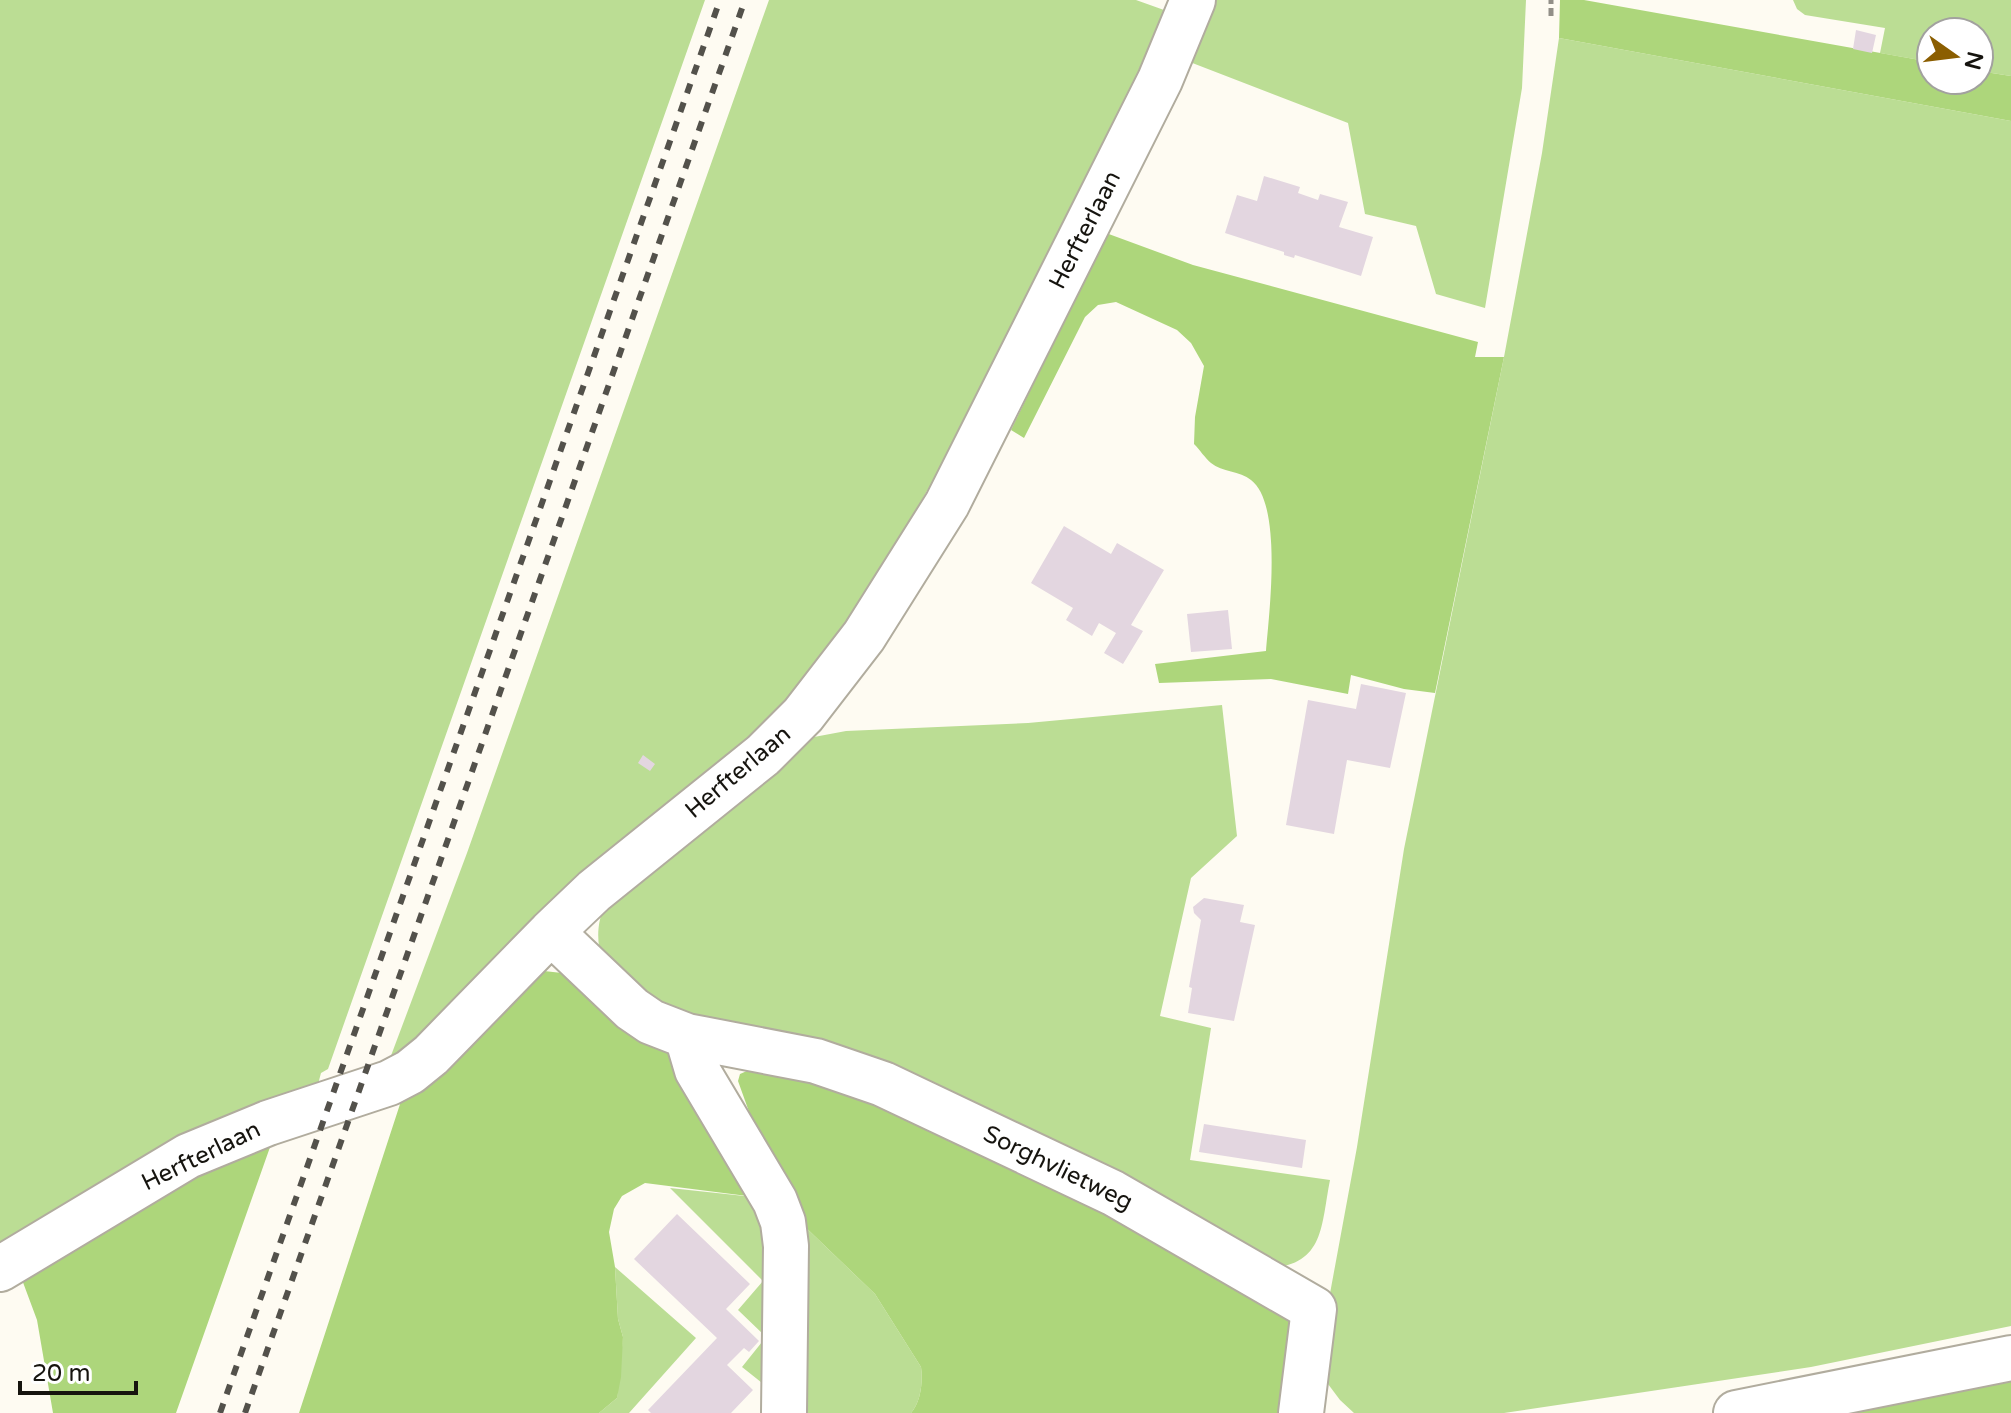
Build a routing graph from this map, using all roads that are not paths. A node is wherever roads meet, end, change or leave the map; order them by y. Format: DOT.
graph roads {
  1 [pos="1193,0"];
  2 [pos="551,932"];
  3 [pos="687,1036"];
  4 [pos="0,1269"];
  5 [pos="2011,1358"];
  6 [pos="784,1413"];
  7 [pos="1301,1413"];
  8 [pos="1736,1413"];
  1 -- 2 [label="street, Herfterlaan"];
  2 -- 3 [label="street, Sorghvlietweg"];
  2 -- 4 [label="street, Herfterlaan"];
  3 -- 6 [label="street"];
  3 -- 7 [label="street, Sorghvlietweg"];
  5 -- 8 [label="street"];
}
